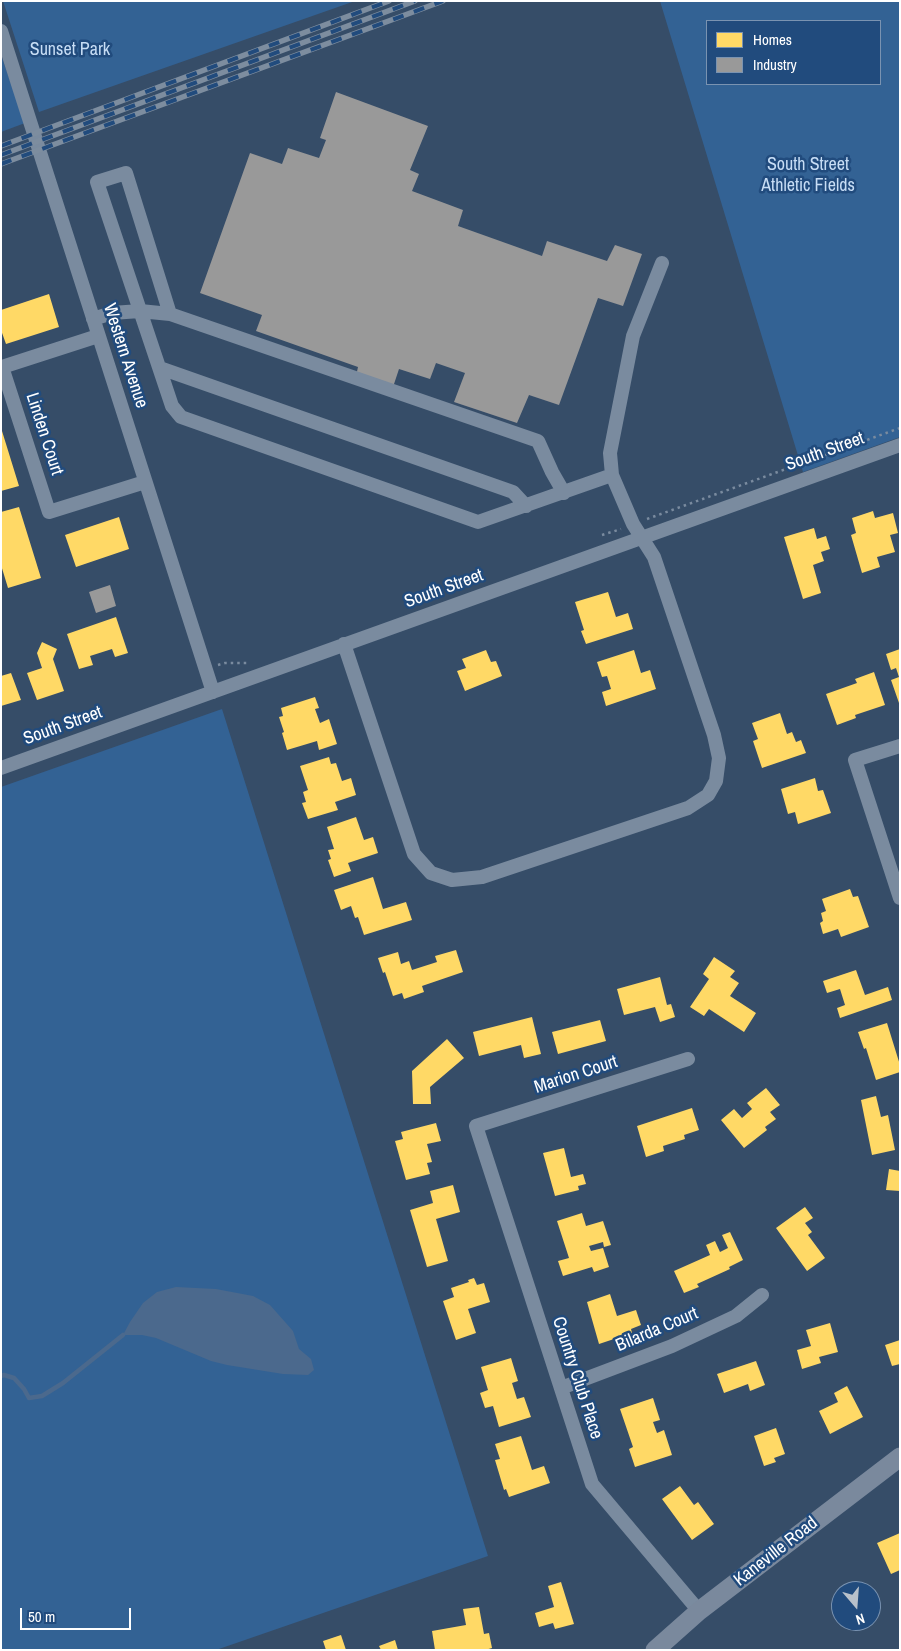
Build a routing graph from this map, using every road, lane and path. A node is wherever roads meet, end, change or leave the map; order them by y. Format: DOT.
graph roads {
  1 [pos="1,31"];
  2 [pos="662,263"];
  3 [pos="140,311"];
  4 [pos="170,314"];
  5 [pos="93,319"];
  6 [pos="98,336"];
  7 [pos="160,368"];
  8 [pos="900,445"];
  9 [pos="612,476"];
  10 [pos="145,482"];
  11 [pos="564,492"];
  12 [pos="526,506"];
  13 [pos="642,537"];
  14 [pos="344,644"];
  15 [pos="213,692"];
  16 [pos="900,746"];
  17 [pos="1,768"];
  18 [pos="900,898"];
  19 [pos="688,1059"];
  20 [pos="476,1126"];
  21 [pos="762,1296"];
  22 [pos="561,1388"];
  23 [pos="900,1457"];
  24 [pos="699,1611"];
  25 [pos="655,1650"];
  1 -- 5 [label="street, Western Avenue"];
  2 -- 9 [label="street"];
  3 -- 4 [label="street"];
  3 -- 4 [label="street"];
  3 -- 5 [label="street"];
  3 -- 7 [label="street"];
  4 -- 11 [label="street"];
  5 -- 6 [label="street, Western Avenue"];
  6 -- 10 [label="street, Western Avenue"];
  6 -- 10 [label="street, Linden Court"];
  7 -- 12 [label="street"];
  7 -- 12 [label="street"];
  8 -- 13 [label="street, South Street"];
  9 -- 11 [label="street"];
  9 -- 13 [label="street"];
  10 -- 15 [label="street, Western Avenue"];
  11 -- 12 [label="street"];
  13 -- 14 [label="street, South Street"];
  13 -- 14 [label="street"];
  14 -- 15 [label="street, South Street"];
  15 -- 17 [label="street, South Street"];
  16 -- 18 [label="street"];
  19 -- 20 [label="street, Marion Court"];
  20 -- 22 [label="street, Country Club Place"];
  21 -- 22 [label="street, Bilarda Court"];
  22 -- 24 [label="street, Country Club Place"];
  23 -- 24 [label="main road, Kaneville Road"];
  24 -- 25 [label="main road, Kaneville Road"];
}
